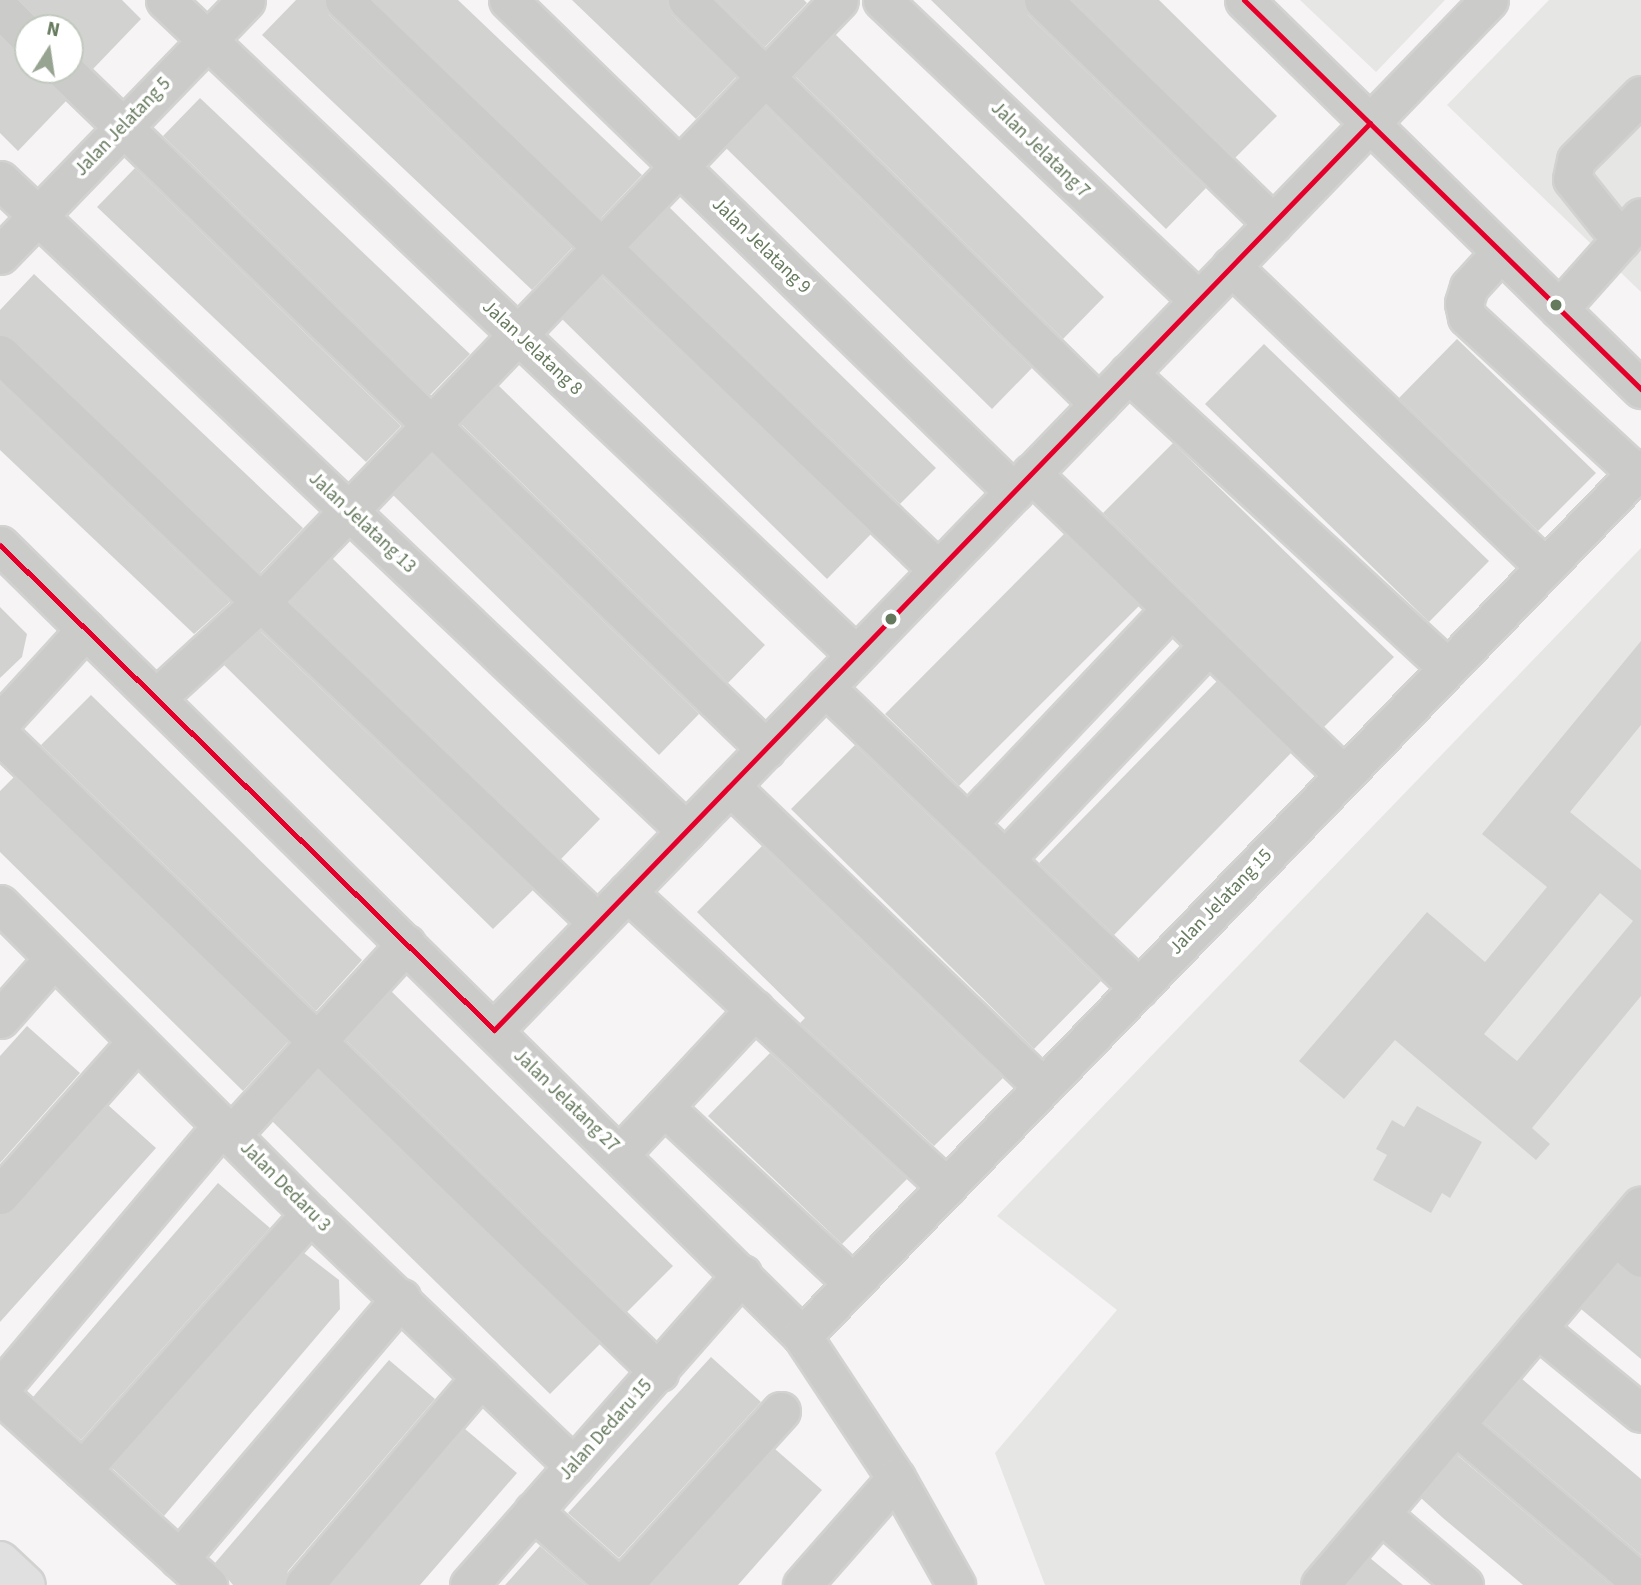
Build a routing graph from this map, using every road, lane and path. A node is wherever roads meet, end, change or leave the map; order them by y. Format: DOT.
graph roads {
  1 [pos="165,0"];
  2 [pos="246,0"];
  3 [pos="344,0"];
  4 [pos="508,0"];
  5 [pos="687,0"];
  6 [pos="839,0"];
  7 [pos="882,0"];
  8 [pos="1043,0"];
  9 [pos="1244,0"];
  10 [pos="1489,0"];
  11 [pos="0,9"];
  12 [pos="14,22"];
  13 [pos="207,40"];
  14 [pos="767,77"];
  15 [pos="79,84"];
  16 [pos="1641,95"];
  17 [pos="1370,123"];
  18 [pos="124,127"];
  19 [pos="678,165"];
  20 [pos="0,180"];
  21 [pos="38,216"];
  22 [pos="1273,224"];
  23 [pos="1631,229"];
  24 [pos="599,247"];
  25 [pos="1500,253"];
  26 [pos="0,255"];
  27 [pos="1231,266"];
  28 [pos="1198,300"];
  29 [pos="1559,309"];
  30 [pos="517,334"];
  31 [pos="0,354"];
  32 [pos="1128,373"];
  33 [pos="1641,389"];
  34 [pos="1099,404"];
  35 [pos="432,422"];
  36 [pos="1638,470"];
  37 [pos="1023,482"];
  38 [pos="349,510"];
  39 [pos="0,545"];
  40 [pos="1545,567"];
  41 [pos="937,570"];
  42 [pos="264,599"];
  43 [pos="1170,610"];
  44 [pos="86,629"];
  45 [pos="1208,646"];
  46 [pos="856,655"];
  47 [pos="1448,668"];
  48 [pos="825,687"];
  49 [pos="156,698"];
  50 [pos="0,723"];
  51 [pos="0,735"];
  52 [pos="766,749"];
  53 [pos="1344,775"];
  54 [pos="730,786"];
  55 [pos="968,823"];
  56 [pos="687,831"];
  57 [pos="1005,859"];
  58 [pos="627,892"];
  59 [pos="0,904"];
  60 [pos="598,923"];
  61 [pos="406,944"];
  62 [pos="54,958"];
  63 [pos="1139,988"];
  64 [pos="755,1009"];
  65 [pos="0,1019"];
  66 [pos="494,1030"];
  67 [pos="137,1041"];
  68 [pos="319,1042"];
  69 [pos="1042,1087"];
  70 [pos="664,1107"];
  71 [pos="227,1129"];
  72 [pos="620,1154"];
  73 [pos="947,1187"];
  74 [pos="0,1195"];
  75 [pos="1641,1205"];
  76 [pos="310,1214"];
  77 [pos="1628,1247"];
  78 [pos="742,1275"];
  79 [pos="853,1283"];
  80 [pos="401,1298"];
  81 [pos="1537,1328"];
  82 [pos="802,1336"];
  83 [pos="659,1372"];
  84 [pos="481,1377"];
  85 [pos="0,1390"];
  86 [pos="0,1395"];
  87 [pos="781,1411"];
  88 [pos="1641,1413"];
  89 [pos="1456,1426"];
  90 [pos="574,1466"];
  91 [pos="82,1470"];
  92 [pos="896,1478"];
  93 [pos="533,1511"];
  94 [pos="1382,1515"];
  95 [pos="179,1559"];
  96 [pos="0,1561"];
  97 [pos="1641,1583"];
  98 [pos="26,1585"];
  99 [pos="208,1585"];
  100 [pos="304,1585"];
  101 [pos="468,1585"];
  102 [pos="617,1585"];
  103 [pos="623,1585"];
  104 [pos="802,1585"];
  105 [pos="956,1585"];
  106 [pos="1320,1585"];
  107 [pos="1464,1585"];
  1 -- 13 [label="street, Jalan Jelatang 8"];
  2 -- 13 [label="street, Jalan Jelatang 5"];
  3 -- 24 [label="street"];
  4 -- 19 [label="street, Jalan Jelatang 9"];
  5 -- 14 [label="street"];
  6 -- 14 [label="street"];
  7 -- 28 [label="street, Jalan Jelatang 7"];
  8 -- 22 [label="street"];
  9 -- 17 [label="street"];
  10 -- 17 [label="street"];
  11 -- 12 [label="street"];
  13 -- 18 [label="street, Jalan Jelatang 5"];
  13 -- 30 [label="street, Jalan Jelatang 8"];
  14 -- 19 [label="street"];
  14 -- 34 [label="street"];
  15 -- 18 [label="street"];
  16 -- 23 [label="street"];
  17 -- 22 [label="street"];
  17 -- 25 [label="street"];
  18 -- 21 [label="street, Jalan Jelatang 5"];
  18 -- 35 [label="street"];
  19 -- 24 [label="street"];
  19 -- 37 [label="street, Jalan Jelatang 9"];
  20 -- 21 [label="street, Jalan Jelatang 13"];
  21 -- 26 [label="street, Jalan Jelatang 5"];
  21 -- 38 [label="street, Jalan Jelatang 13"];
  22 -- 27 [label="street"];
  23 -- 29 [label="street"];
  24 -- 30 [label="street"];
  24 -- 41 [label="street"];
  25 -- 29 [label="street"];
  25 -- 36 [label="street"];
  27 -- 28 [label="street"];
  27 -- 40 [label="street"];
  28 -- 32 [label="street"];
  29 -- 33 [label="street"];
  30 -- 35 [label="street"];
  30 -- 46 [label="street, Jalan Jelatang 8"];
  31 -- 42 [label="street"];
  32 -- 34 [label="street"];
  32 -- 47 [label="street"];
  34 -- 37 [label="street"];
  35 -- 38 [label="street"];
  35 -- 52 [label="street"];
  36 -- 40 [label="street, Jalan Jelatang 15"];
  37 -- 41 [label="street"];
  37 -- 43 [label="street, Jalan Jelatang 9"];
  38 -- 42 [label="street"];
  38 -- 56 [label="street, Jalan Jelatang 13"];
  39 -- 44 [label="street, Jalan Jelatang 27"];
  40 -- 47 [label="street, Jalan Jelatang 15"];
  41 -- 46 [label="street"];
  42 -- 49 [label="street"];
  42 -- 60 [label="street"];
  43 -- 45 [label="street, Jalan Jelatang 9"];
  43 -- 55 [label="street"];
  44 -- 49 [label="street, Jalan Jelatang 27"];
  44 -- 50 [label="street"];
  45 -- 53 [label="street, Jalan Jelatang 9"];
  45 -- 57 [label="street"];
  46 -- 48 [label="street"];
  47 -- 53 [label="street, Jalan Jelatang 15"];
  48 -- 52 [label="street"];
  48 -- 55 [label="street"];
  49 -- 61 [label="street, Jalan Jelatang 27"];
  51 -- 68 [label="street"];
  52 -- 54 [label="street"];
  53 -- 63 [label="street, Jalan Jelatang 15"];
  54 -- 56 [label="street"];
  54 -- 69 [label="street"];
  55 -- 57 [label="street"];
  56 -- 58 [label="street"];
  57 -- 63 [label="street"];
  58 -- 60 [label="street"];
  58 -- 64 [label="street"];
  59 -- 62 [label="street, Jalan Dedaru 3"];
  60 -- 66 [label="street"];
  61 -- 66 [label="street, Jalan Jelatang 27"];
  61 -- 68 [label="street"];
  62 -- 65 [label="street"];
  62 -- 67 [label="street, Jalan Dedaru 3"];
  63 -- 69 [label="street, Jalan Jelatang 15"];
  64 -- 70 [label="street"];
  64 -- 73 [label="street"];
  66 -- 72 [label="street, Jalan Jelatang 27"];
  67 -- 71 [label="street, Jalan Dedaru 3"];
  67 -- 74 [label="street"];
  68 -- 71 [label="street"];
  68 -- 83 [label="street"];
  69 -- 73 [label="street, Jalan Jelatang 15"];
  70 -- 72 [label="street"];
  70 -- 79 [label="street"];
  71 -- 76 [label="street, Jalan Dedaru 3"];
  71 -- 85 [label="street"];
  72 -- 78 [label="street, Jalan Jelatang 27"];
  73 -- 79 [label="street, Jalan Jelatang 15"];
  75 -- 77 [label="street"];
  76 -- 80 [label="street, Jalan Dedaru 3"];
  76 -- 91 [label="street"];
  77 -- 81 [label="street"];
  78 -- 82 [label="street, Jalan Jelatang 27"];
  78 -- 83 [label="street, Jalan Dedaru 15"];
  79 -- 82 [label="street, Jalan Jelatang 15"];
  80 -- 84 [label="street, Jalan Dedaru 3"];
  80 -- 95 [label="street"];
  81 -- 88 [label="street"];
  81 -- 89 [label="street"];
  82 -- 92 [label="street, Jalan Jelatang 27"];
  83 -- 90 [label="street, Jalan Dedaru 15"];
  84 -- 90 [label="street, Jalan Dedaru 3"];
  84 -- 100 [label="street"];
  86 -- 91 [label="street"];
  87 -- 103 [label="street"];
  89 -- 94 [label="street"];
  89 -- 97 [label="street"];
  90 -- 93 [label="street, Jalan Dedaru 15"];
  91 -- 95 [label="street"];
  92 -- 104 [label="street"];
  92 -- 105 [label="street, Jalan Jelatang 27"];
  93 -- 101 [label="street, Jalan Dedaru 15"];
  93 -- 102 [label="street"];
  94 -- 106 [label="street"];
  94 -- 107 [label="street"];
  95 -- 99 [label="street"];
  96 -- 98 [label="highway"];
}
